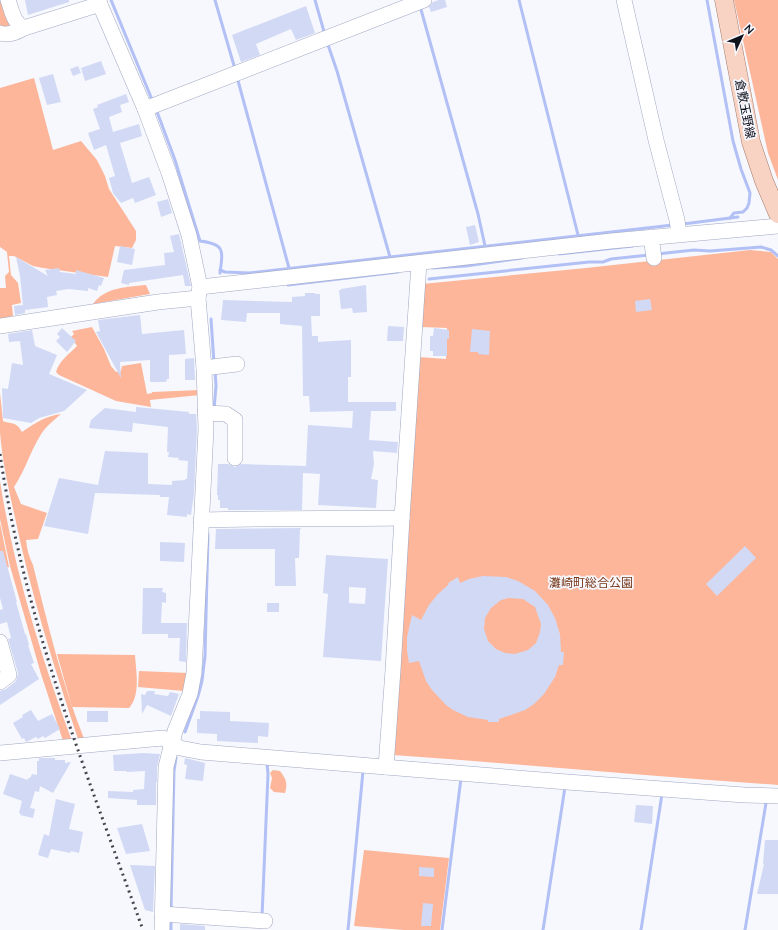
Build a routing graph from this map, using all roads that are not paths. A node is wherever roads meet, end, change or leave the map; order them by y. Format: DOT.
graph roads {
  1 [pos="8,0"];
  2 [pos="624,0"];
  3 [pos="724,0"];
  4 [pos="421,1"];
  5 [pos="99,2"];
  6 [pos="24,28"];
  7 [pos="0,33"];
  8 [pos="152,107"];
  9 [pos="778,214"];
  10 [pos="778,226"];
  11 [pos="678,228"];
  12 [pos="419,263"];
  13 [pos="199,292"];
  14 [pos="0,326"];
  15 [pos="237,364"];
  16 [pos="211,367"];
  17 [pos="211,413"];
  18 [pos="235,458"];
  19 [pos="402,518"];
  20 [pos="206,520"];
  21 [pos="0,642"];
  22 [pos="0,682"];
  23 [pos="172,743"];
  24 [pos="0,753"];
  25 [pos="386,767"];
  26 [pos="778,796"];
  27 [pos="168,914"];
  28 [pos="263,920"];
  29 [pos="162,930"];
  1 -- 6 [label="street"];
  2 -- 11 [label="street"];
  3 -- 9 [label="main road, 倉敷玉野線"];
  4 -- 8 [label="street"];
  5 -- 6 [label="street"];
  5 -- 8 [label="street"];
  6 -- 7 [label="street"];
  8 -- 13 [label="street"];
  10 -- 11 [label="street"];
  11 -- 12 [label="street"];
  12 -- 13 [label="street"];
  12 -- 19 [label="street"];
  13 -- 14 [label="street"];
  13 -- 16 [label="street"];
  15 -- 16 [label="street"];
  16 -- 17 [label="street"];
  17 -- 18 [label="street"];
  17 -- 20 [label="street"];
  19 -- 20 [label="street"];
  19 -- 25 [label="street"];
  20 -- 23 [label="street"];
  21 -- 22 [label="street"];
  23 -- 24 [label="street"];
  23 -- 25 [label="street"];
  23 -- 27 [label="street"];
  25 -- 26 [label="street"];
  27 -- 28 [label="street"];
  27 -- 29 [label="street"];
}
